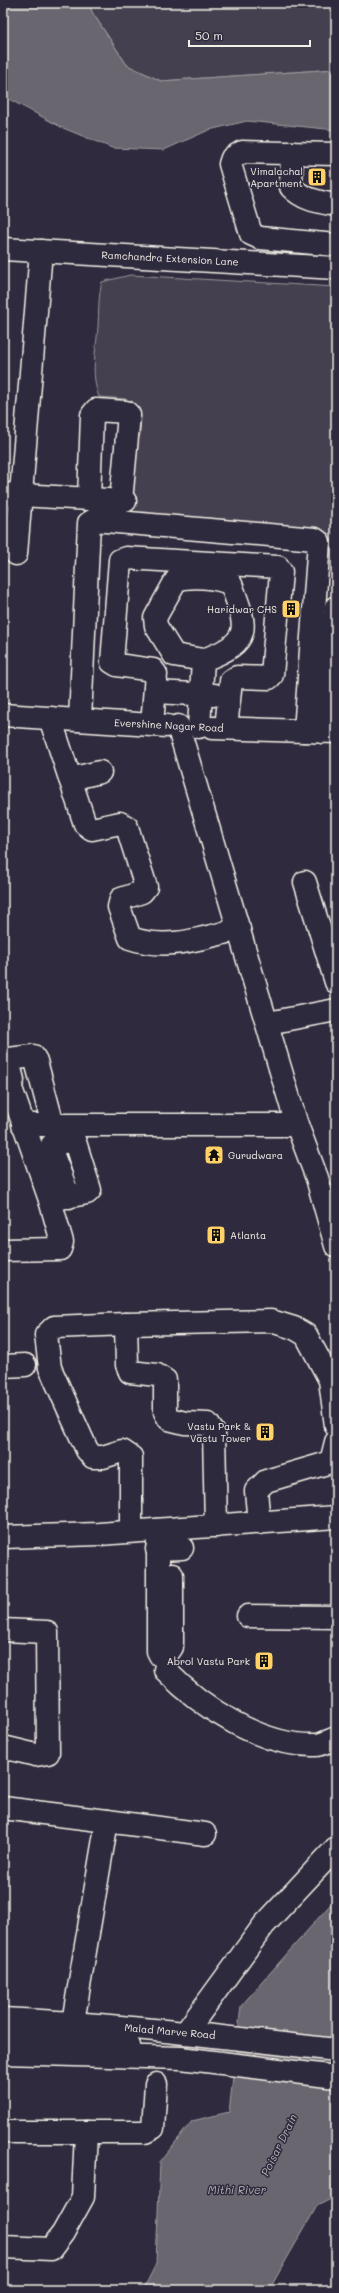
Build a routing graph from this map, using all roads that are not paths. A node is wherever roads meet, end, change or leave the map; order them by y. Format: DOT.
graph roads {
  1 [pos="292,153"];
  2 [pos="336,154"];
  3 [pos="336,205"];
  4 [pos="336,244"];
  5 [pos="3,249"];
  6 [pos="41,251"];
  7 [pos="336,268"];
  8 [pos="12,495"];
  9 [pos="89,499"];
  10 [pos="16,554"];
  11 [pos="190,570"];
  12 [pos="232,574"];
  13 [pos="336,606"];
  14 [pos="203,660"];
  15 [pos="332,663"];
  16 [pos="155,692"];
  17 [pos="201,694"];
  18 [pos="230,695"];
  19 [pos="3,715"];
  20 [pos="50,718"];
  21 [pos="80,720"];
  22 [pos="152,725"];
  23 [pos="178,726"];
  24 [pos="199,727"];
  25 [pos="226,728"];
  26 [pos="321,732"];
  27 [pos="100,772"];
  28 [pos="70,779"];
  29 [pos="305,882"];
  30 [pos="239,929"];
  31 [pos="336,982"];
  32 [pos="336,1010"];
  33 [pos="268,1023"];
  34 [pos="3,1065"];
  35 [pos="13,1088"];
  36 [pos="23,1125"];
  37 [pos="297,1125"];
  38 [pos="48,1137"];
  39 [pos="327,1181"];
  40 [pos="59,1198"];
  41 [pos="336,1246"];
  42 [pos="3,1250"];
  43 [pos="126,1324"];
  44 [pos="25,1365"];
  45 [pos="3,1366"];
  46 [pos="333,1379"];
  47 [pos="336,1426"];
  48 [pos="336,1442"];
  49 [pos="336,1517"];
  50 [pos="260,1523"];
  51 [pos="216,1526"];
  52 [pos="131,1531"];
  53 [pos="3,1538"];
  54 [pos="157,1540"];
  55 [pos="172,1575"];
  56 [pos="248,1616"];
  57 [pos="336,1617"];
  58 [pos="3,1630"];
  59 [pos="165,1670"];
  60 [pos="336,1738"];
  61 [pos="3,1747"];
  62 [pos="3,1808"];
  63 [pos="107,1821"];
  64 [pos="205,1834"];
  65 [pos="336,1848"];
  66 [pos="3,2019"];
  67 [pos="73,2022"];
  68 [pos="186,2032"];
  69 [pos="3,2035"];
  70 [pos="336,2050"];
  71 [pos="3,2053"];
  72 [pos="157,2058"];
  73 [pos="336,2077"];
  74 [pos="156,2084"];
  75 [pos="3,2132"];
  76 [pos="86,2132"];
  77 [pos="3,2247"];
  1 -- 2 [label="street"];
  1 -- 3 [label="street"];
  1 -- 4 [label="street"];
  5 -- 6 [label="street, Ramchandra Extension Lane"];
  6 -- 7 [label="street, Ramchandra Extension Lane"];
  6 -- 8 [label="street"];
  8 -- 9 [label="street"];
  8 -- 10 [label="street"];
  9 -- 9 [label="street"];
  11 -- 12 [label="street"];
  11 -- 14 [label="street"];
  11 -- 16 [label="street"];
  12 -- 14 [label="street"];
  12 -- 18 [label="street"];
  13 -- 15 [label="street"];
  14 -- 17 [label="street"];
  15 -- 26 [label="street"];
  16 -- 17 [label="street"];
  16 -- 22 [label="street"];
  17 -- 18 [label="street"];
  17 -- 24 [label="street"];
  18 -- 25 [label="street"];
  19 -- 20 [label="street, Evershine Nagar Road"];
  20 -- 21 [label="street, Evershine Nagar Road"];
  20 -- 28 [label="street"];
  21 -- 22 [label="street, Evershine Nagar Road"];
  21 -- 26 [label="street"];
  22 -- 23 [label="street, Evershine Nagar Road"];
  23 -- 24 [label="street, Evershine Nagar Road"];
  23 -- 30 [label="street"];
  24 -- 25 [label="street, Evershine Nagar Road"];
  25 -- 26 [label="street, Evershine Nagar Road"];
  27 -- 28 [label="street"];
  28 -- 30 [label="street"];
  29 -- 31 [label="street"];
  30 -- 33 [label="street"];
  32 -- 33 [label="street"];
  33 -- 37 [label="street"];
  34 -- 35 [label="street"];
  35 -- 36 [label="street"];
  35 -- 38 [label="street"];
  35 -- 38 [label="street"];
  36 -- 38 [label="street"];
  36 -- 38 [label="street"];
  37 -- 38 [label="street"];
  37 -- 39 [label="street"];
  38 -- 40 [label="street"];
  38 -- 40 [label="street"];
  39 -- 41 [label="street"];
  40 -- 42 [label="street"];
  43 -- 46 [label="street"];
  43 -- 51 [label="street"];
  43 -- 52 [label="street"];
  44 -- 45 [label="street"];
  46 -- 47 [label="street"];
  48 -- 50 [label="street"];
  49 -- 50 [label="street"];
  50 -- 51 [label="street"];
  51 -- 54 [label="street"];
  52 -- 53 [label="street"];
  52 -- 54 [label="street"];
  54 -- 55 [label="street"];
  56 -- 57 [label="street"];
  58 -- 61 [label="street"];
  59 -- 60 [label="street"];
  62 -- 63 [label="street"];
  63 -- 64 [label="street"];
  63 -- 67 [label="street"];
  65 -- 68 [label="street"];
  66 -- 67 [label="street, Malad Marve Road"];
  67 -- 68 [label="street, Malad Marve Road"];
  68 -- 70 [label="street, Malad Marve Road"];
  69 -- 72 [label="street"];
  71 -- 72 [label="street"];
  72 -- 73 [label="street"];
  74 -- 76 [label="street"];
  75 -- 76 [label="street"];
  76 -- 77 [label="street"];
}
